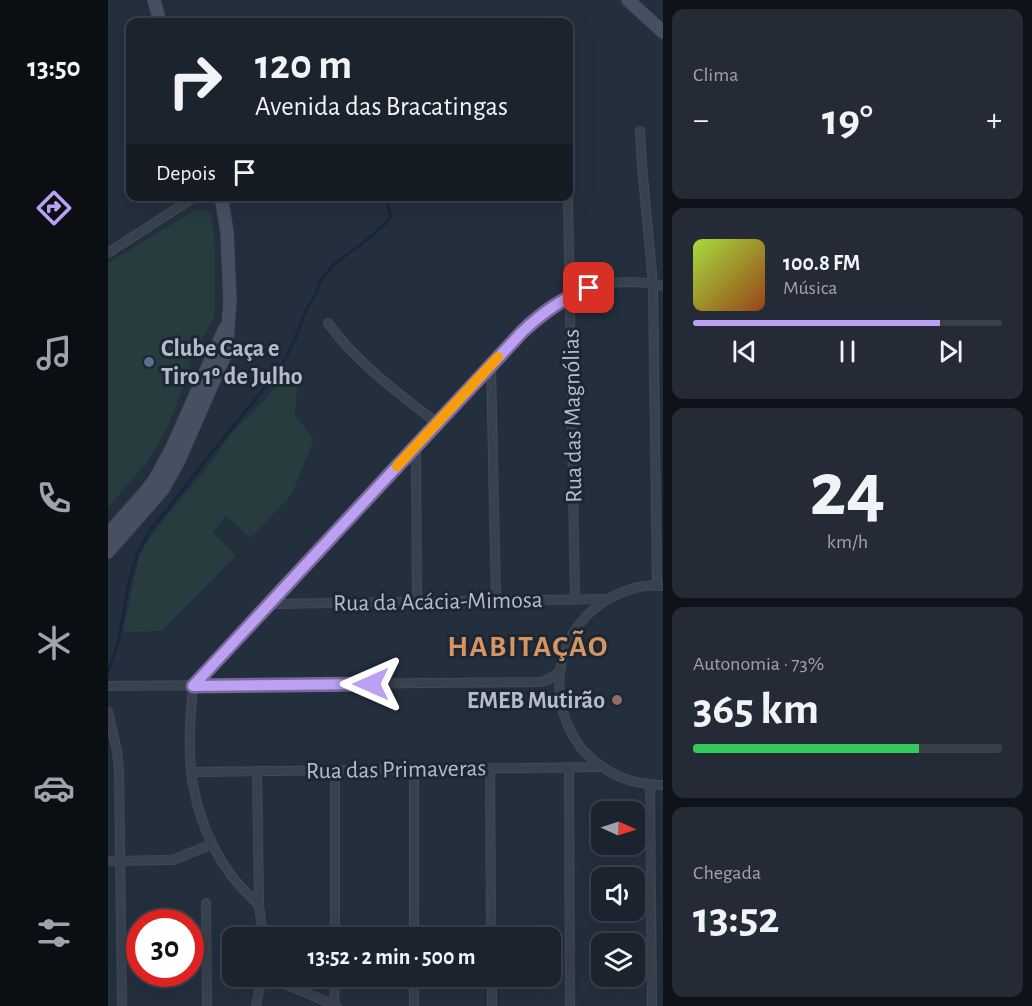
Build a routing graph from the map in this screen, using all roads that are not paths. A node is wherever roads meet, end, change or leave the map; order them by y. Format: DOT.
graph roads {
  1 [pos="154,0"];
  2 [pos="628,0"];
  3 [pos="159,18"];
  4 [pos="663,32"];
  5 [pos="640,130"];
  6 [pos="188,201"];
  7 [pos="222,201"];
  8 [pos="568,201"];
  9 [pos="108,253"];
  10 [pos="653,283"];
  11 [pos="663,286"];
  12 [pos="570,296"];
  13 [pos="230,319"];
  14 [pos="328,323"];
  15 [pos="491,365"];
  16 [pos="437,423"];
  17 [pos="416,446"];
  18 [pos="108,534"];
  19 [pos="108,552"];
  20 [pos="660,585"];
  21 [pos="575,599"];
  22 [pos="607,599"];
  23 [pos="496,600"];
  24 [pos="417,602"];
  25 [pos="269,604"];
  26 [pos="559,672"];
  27 [pos="541,682"];
  28 [pos="193,686"];
  29 [pos="108,687"];
  30 [pos="559,692"];
  31 [pos="108,712"];
  32 [pos="569,767"];
  33 [pos="601,767"];
  34 [pos="490,768"];
  35 [pos="414,769"];
  36 [pos="335,770"];
  37 [pos="257,771"];
  38 [pos="191,772"];
  39 [pos="650,785"];
  40 [pos="663,785"];
  41 [pos="212,844"];
  42 [pos="108,861"];
  43 [pos="120,861"];
  44 [pos="206,903"];
  45 [pos="259,905"];
  46 [pos="262,927"];
  47 [pos="335,927"];
  48 [pos="414,927"];
  49 [pos="491,927"];
  50 [pos="261,987"];
  51 [pos="290,987"];
  52 [pos="335,987"];
  53 [pos="414,987"];
  54 [pos="492,987"];
  55 [pos="123,1006"];
  56 [pos="207,1006"];
  57 [pos="256,1006"];
  58 [pos="336,1006"];
  59 [pos="414,1006"];
  60 [pos="492,1006"];
  61 [pos="570,1006"];
  62 [pos="652,1006"];
  1 -- 3 [label="main road"];
  2 -- 4 [label="main road"];
  5 -- 10 [label="street"];
  6 -- 9 [label="street"];
  7 -- 13 [label="main road"];
  8 -- 12 [label="street, Rua das Magnólias"];
  10 -- 11 [label="street"];
  10 -- 12 [label="street"];
  10 -- 20 [label="street"];
  12 -- 15 [label="street"];
  12 -- 21 [label="street, Rua das Magnólias"];
  13 -- 18 [label="main road"];
  13 -- 19 [label="main road"];
  14 -- 16 [label="street"];
  15 -- 16 [label="street"];
  15 -- 23 [label="street"];
  16 -- 17 [label="street"];
  17 -- 24 [label="street"];
  17 -- 25 [label="street"];
  20 -- 22 [label="street"];
  21 -- 22 [label="street, Rua da Acácia-Mimosa"];
  21 -- 23 [label="street, Rua da Acácia-Mimosa"];
  22 -- 26 [label="street"];
  23 -- 24 [label="street, Rua da Acácia-Mimosa"];
  24 -- 25 [label="street, Rua da Acácia-Mimosa"];
  25 -- 28 [label="street"];
  26 -- 27 [label="street"];
  26 -- 30 [label="street"];
  27 -- 28 [label="street"];
  27 -- 30 [label="street"];
  28 -- 29 [label="street"];
  28 -- 38 [label="street"];
  30 -- 33 [label="street"];
  31 -- 43 [label="street"];
  32 -- 33 [label="street, Rua das Primaveras"];
  32 -- 34 [label="street, Rua das Primaveras"];
  32 -- 61 [label="street"];
  33 -- 39 [label="street"];
  34 -- 35 [label="street, Rua das Primaveras"];
  34 -- 49 [label="street"];
  35 -- 36 [label="street, Rua das Primaveras"];
  35 -- 48 [label="street"];
  36 -- 37 [label="street, Rua das Primaveras"];
  36 -- 47 [label="street"];
  37 -- 38 [label="street, Rua das Primaveras"];
  37 -- 45 [label="street"];
  38 -- 41 [label="street"];
  39 -- 40 [label="street"];
  39 -- 62 [label="street"];
  41 -- 43 [label="street"];
  41 -- 45 [label="street"];
  42 -- 43 [label="street"];
  43 -- 55 [label="street"];
  44 -- 56 [label="street"];
  45 -- 46 [label="street"];
  50 -- 57 [label="street"];
  51 -- 58 [label="street"];
  52 -- 58 [label="street"];
  53 -- 59 [label="street"];
  54 -- 60 [label="street"];
}
